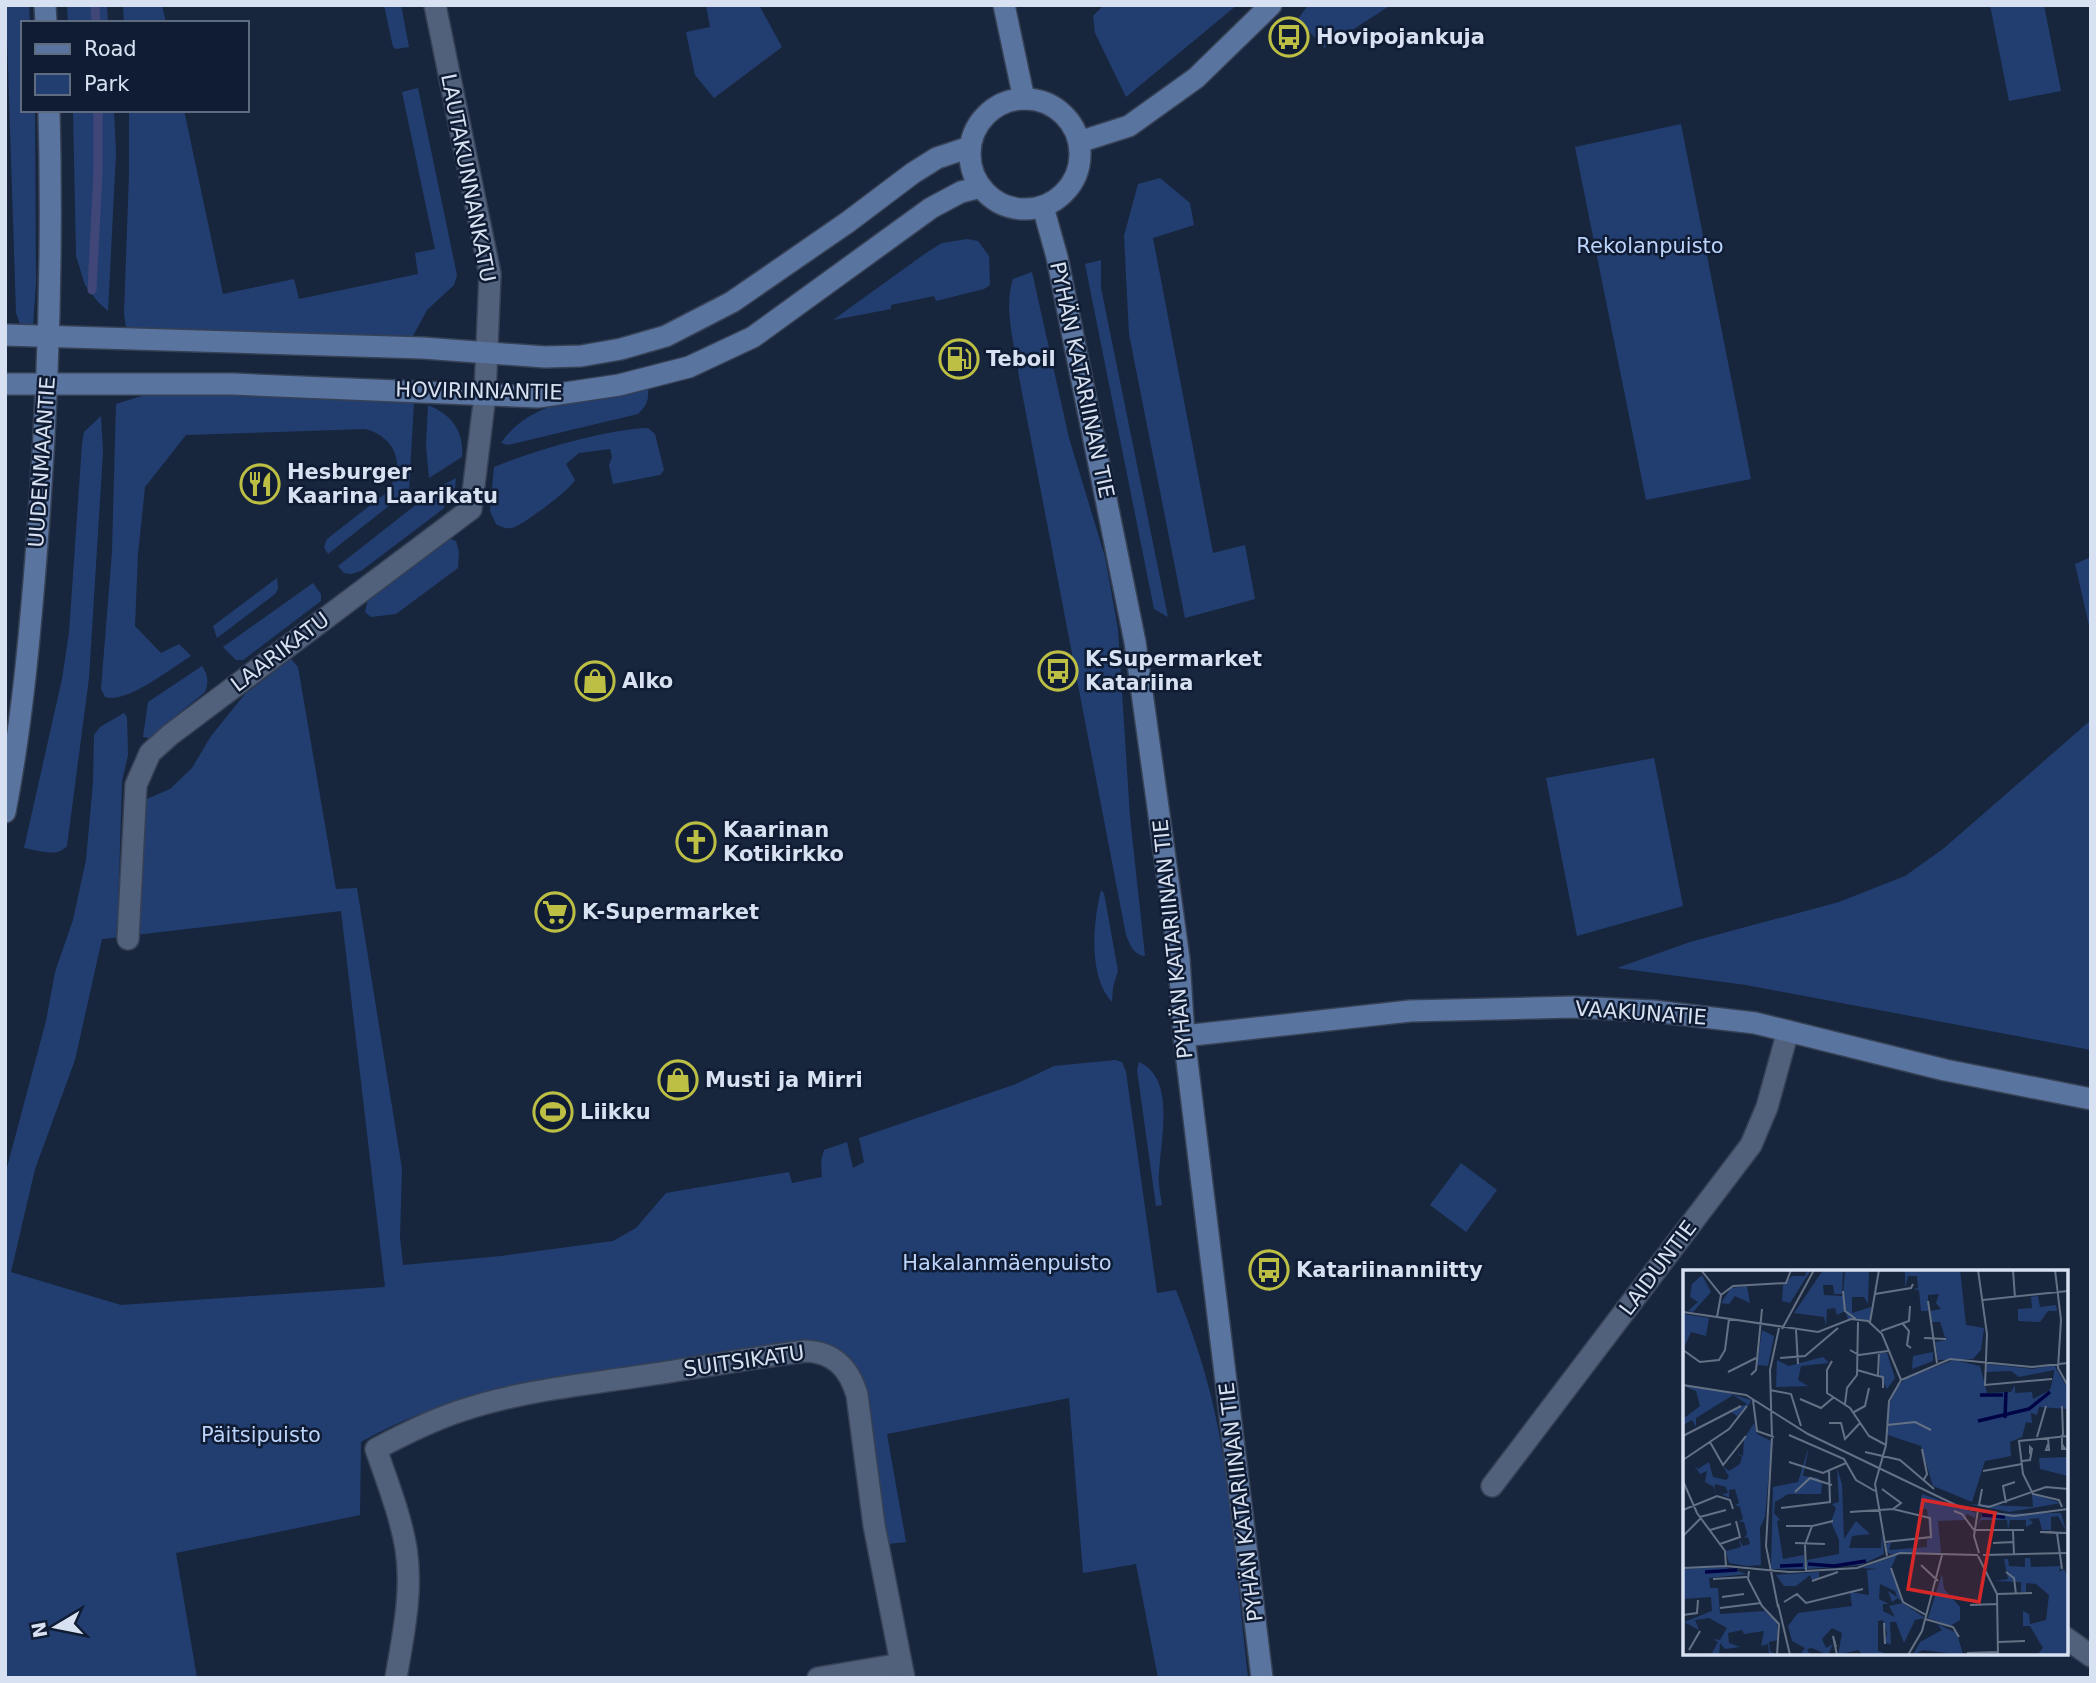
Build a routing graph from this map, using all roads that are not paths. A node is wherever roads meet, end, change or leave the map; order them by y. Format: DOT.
graph roads {
  1 [pos="435,5"];
  2 [pos="1004,5"];
  3 [pos="1271,5"];
  4 [pos="1024,99"];
  5 [pos="49,112"];
  6 [pos="1079,142"];
  7 [pos="970,147"];
  8 [pos="981,187"];
  9 [pos="1043,207"];
  10 [pos="5,335"];
  11 [pos="49,337"];
  12 [pos="488,353"];
  13 [pos="5,384"];
  14 [pos="48,384"];
  15 [pos="485,395"];
  16 [pos="5,812"];
  17 [pos="128,939"];
  18 [pos="1788,1031"];
  19 [pos="1184,1036"];
  20 [pos="2091,1099"];
  21 [pos="1492,1486"];
  22 [pos="2068,1639"];
  23 [pos="2091,1656"];
  24 [pos="902,1671"];
  25 [pos="396,1678"];
  26 [pos="818,1678"];
  27 [pos="1262,1678"];
  1 -- 12 [label="street, LAUTAKUNNANKATU"];
  2 -- 4 [label="street"];
  3 -- 6 [label="street"];
  4 -- 6 [label="street"];
  4 -- 7 [label="street"];
  5 -- 11 [label="street, UUDENMAANTIE"];
  6 -- 9 [label="street"];
  7 -- 8 [label="street"];
  7 -- 12 [label="street, HOVIRINNANTIE"];
  8 -- 9 [label="street"];
  8 -- 15 [label="street, HOVIRINNANTIE"];
  9 -- 19 [label="street, PYHÄN KATARIINAN TIE"];
  10 -- 11 [label="street, HOVIRINNANTIE"];
  11 -- 12 [label="street, HOVIRINNANTIE"];
  11 -- 14 [label="street, UUDENMAANTIE"];
  12 -- 15 [label="street, LAUTAKUNNANKATU"];
  13 -- 14 [label="street, HOVIRINNANTIE"];
  14 -- 15 [label="street, HOVIRINNANTIE"];
  14 -- 16 [label="street, UUDENMAANTIE"];
  15 -- 17 [label="street, LAARIKATU"];
  18 -- 19 [label="street, VAAKUNATIE"];
  18 -- 20 [label="street, VAAKUNATIE"];
  18 -- 21 [label="street, LAIDUNTIE"];
  19 -- 27 [label="street, PYHÄN KATARIINAN TIE"];
  22 -- 23 [label="street"];
  24 -- 25 [label="street, SUITSIKATU"];
  24 -- 26 [label="street"];
}
